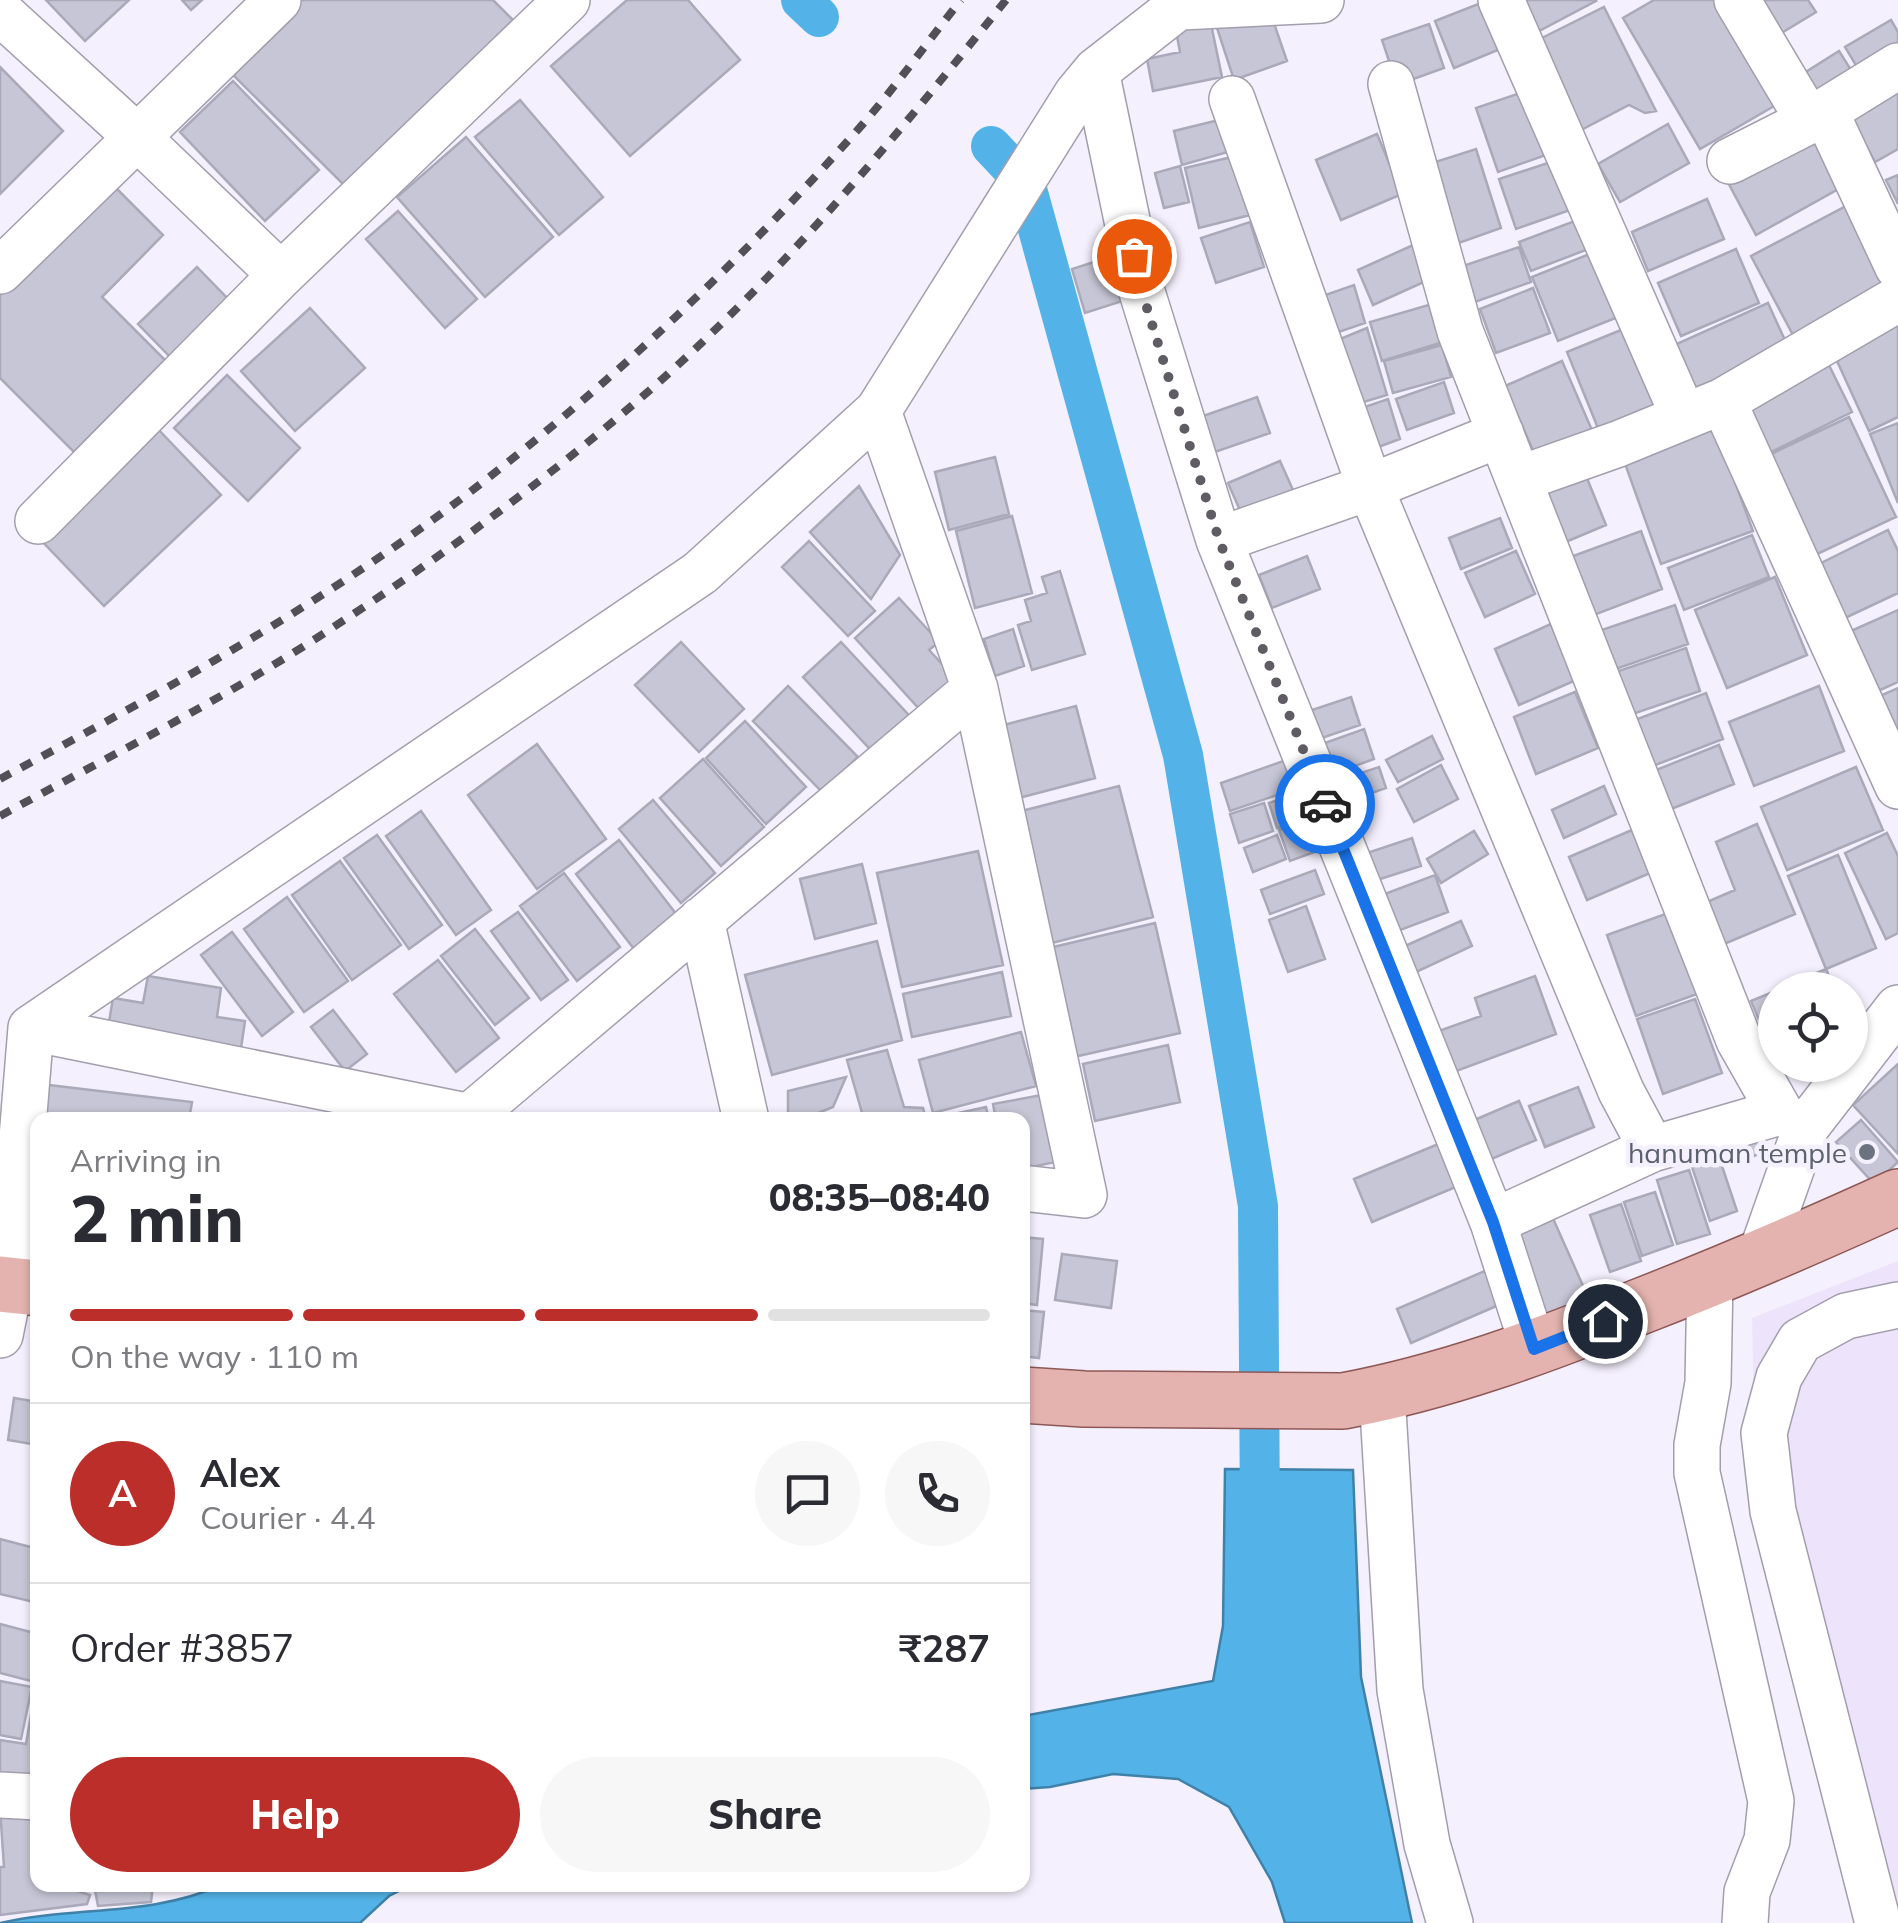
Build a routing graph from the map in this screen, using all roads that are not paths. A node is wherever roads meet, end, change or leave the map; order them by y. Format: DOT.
graph roads {
  1 [pos="278,0"];
  2 [pos="567,0"];
  3 [pos="1320,0"];
  4 [pos="1502,0"];
  5 [pos="1737,0"];
  6 [pos="1184,4"];
  7 [pos="0,12"];
  8 [pos="1898,66"];
  9 [pos="1087,83"];
  10 [pos="1391,84"];
  11 [pos="1232,99"];
  12 [pos="1817,116"];
  13 [pos="139,138"];
  14 [pos="1730,161"];
  15 [pos="1898,267"];
  16 [pos="0,271"];
  17 [pos="282,275"];
  18 [pos="1898,298"];
  19 [pos="1703,408"];
  20 [pos="878,411"];
  21 [pos="1501,434"];
  22 [pos="1519,479"];
  23 [pos="1370,487"];
  24 [pos="38,520"];
  25 [pos="1219,540"];
  26 [pos="975,689"];
  27 [pos="1898,786"];
  28 [pos="701,920"];
  29 [pos="1898,1008"];
  30 [pos="31,1028"];
  31 [pos="443,1112"];
  32 [pos="485,1112"];
  33 [pos="744,1112"];
  34 [pos="1794,1119"];
  35 [pos="1652,1149"];
  36 [pos="1030,1189"];
  37 [pos="1898,1198"];
  38 [pos="1493,1222"];
  39 [pos="1735,1270"];
  40 [pos="12,1298"];
  41 [pos="1898,1305"];
  42 [pos="1534,1349"];
  43 [pos="1030,1396"];
  44 [pos="1362,1397"];
  45 [pos="0,1795"];
  46 [pos="30,1796"];
  47 [pos="1450,1923"];
  48 [pos="1745,1923"];
  49 [pos="1878,1923"];
  1 -- 13 [label="street"];
  2 -- 17 [label="street"];
  3 -- 6 [label="street"];
  4 -- 19 [label="street"];
  5 -- 12 [label="street"];
  6 -- 9 [label="street"];
  7 -- 13 [label="street"];
  8 -- 12 [label="street"];
  9 -- 20 [label="street"];
  9 -- 25 [label="street"];
  10 -- 21 [label="street"];
  11 -- 23 [label="street"];
  12 -- 14 [label="street"];
  12 -- 15 [label="street"];
  13 -- 16 [label="street"];
  13 -- 17 [label="street"];
  17 -- 24 [label="street"];
  18 -- 19 [label="street"];
  19 -- 22 [label="street"];
  19 -- 27 [label="street"];
  20 -- 26 [label="street"];
  20 -- 30 [label="street"];
  21 -- 22 [label="street"];
  21 -- 23 [label="street"];
  22 -- 34 [label="street"];
  23 -- 25 [label="street"];
  23 -- 35 [label="street"];
  25 -- 38 [label="street"];
  26 -- 28 [label="street"];
  26 -- 36 [label="street"];
  28 -- 32 [label="street"];
  28 -- 33 [label="street"];
  29 -- 34 [label="street"];
  30 -- 31 [label="street"];
  30 -- 40 [label="street"];
  34 -- 35 [label="street"];
  34 -- 39 [label="street"];
  35 -- 38 [label="street"];
  37 -- 39 [label="main road"];
  38 -- 42 [label="street"];
  39 -- 42 [label="main road"];
  39 -- 48 [label="street"];
  41 -- 49 [label="street"];
  42 -- 44 [label="main road"];
  43 -- 44 [label="main road"];
  44 -- 47 [label="street"];
  45 -- 46 [label="street"];
}
